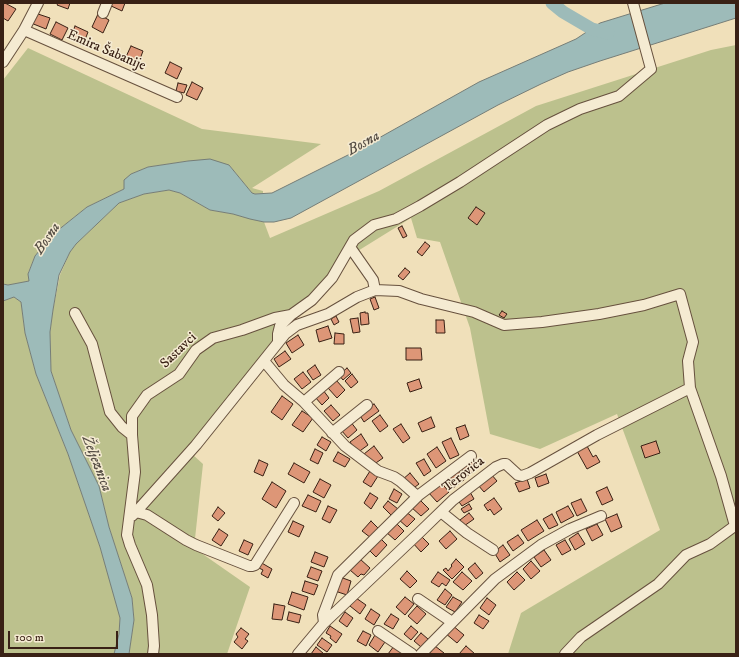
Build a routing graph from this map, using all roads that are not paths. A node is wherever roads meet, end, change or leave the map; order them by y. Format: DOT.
graph roads {
  1 [pos="38,3"];
  2 [pos="107,3"];
  3 [pos="633,4"];
  4 [pos="103,13"];
  5 [pos="24,30"];
  6 [pos="3,62"];
  7 [pos="177,97"];
  8 [pos="350,247"];
  9 [pos="374,290"];
  10 [pos="75,312"];
  11 [pos="290,315"];
  12 [pos="278,343"];
  13 [pos="264,361"];
  14 [pos="339,372"];
  15 [pos="690,388"];
  16 [pos="304,402"];
  17 [pos="367,405"];
  18 [pos="332,433"];
  19 [pos="132,434"];
  20 [pos="471,456"];
  21 [pos="418,496"];
  22 [pos="294,503"];
  23 [pos="441,512"];
  24 [pos="133,514"];
  25 [pos="601,516"];
  26 [pos="736,526"];
  27 [pos="493,550"];
  28 [pos="418,599"];
  29 [pos="452,622"];
  30 [pos="324,624"];
  31 [pos="378,631"];
  32 [pos="154,654"];
  33 [pos="298,654"];
  34 [pos="412,654"];
  35 [pos="421,654"];
  36 [pos="565,654"];
  1 -- 5 [label="street"];
  2 -- 4 [label="street"];
  3 -- 8 [label="street"];
  5 -- 6 [label="street"];
  5 -- 7 [label="street, Emira Šabanije"];
  8 -- 9 [label="street"];
  8 -- 11 [label="street"];
  9 -- 12 [label="street"];
  9 -- 15 [label="street"];
  10 -- 19 [label="street"];
  11 -- 12 [label="street"];
  11 -- 19 [label="street, Sastavci"];
  12 -- 13 [label="street"];
  13 -- 16 [label="street"];
  13 -- 24 [label="street"];
  14 -- 16 [label="street"];
  15 -- 23 [label="street, Terovića"];
  15 -- 26 [label="street"];
  16 -- 18 [label="street"];
  17 -- 18 [label="street"];
  18 -- 21 [label="street"];
  19 -- 24 [label="street, Sastavci"];
  20 -- 21 [label="street, Terovića"];
  21 -- 30 [label="street, Terovića"];
  22 -- 24 [label="street"];
  23 -- 27 [label="street"];
  23 -- 30 [label="street, Terovića"];
  24 -- 32 [label="street, Sastavci"];
  25 -- 29 [label="street"];
  26 -- 36 [label="street"];
  28 -- 29 [label="street"];
  29 -- 35 [label="street"];
  30 -- 33 [label="street, Terovića"];
  31 -- 34 [label="street"];
}
